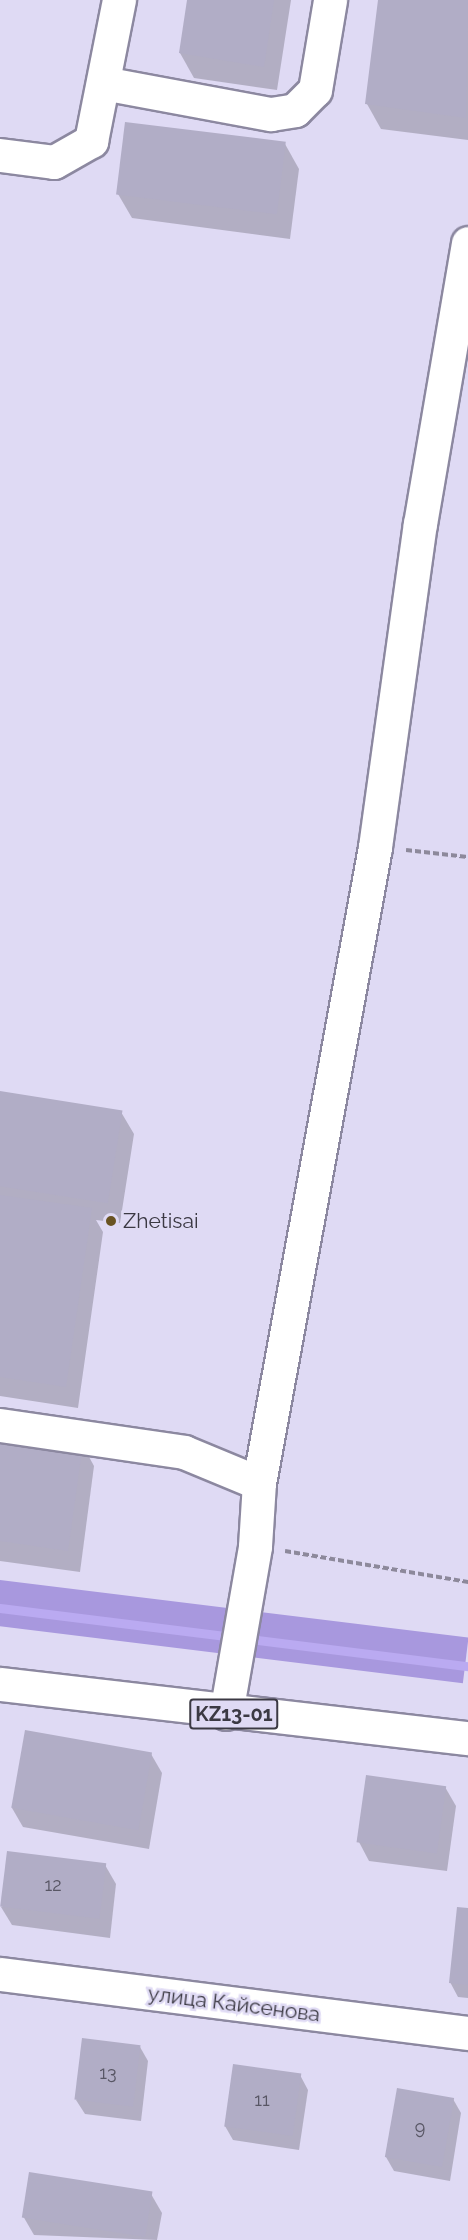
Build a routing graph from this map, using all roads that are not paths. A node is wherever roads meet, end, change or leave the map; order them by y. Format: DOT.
graph roads {
  1 [pos="119,0"];
  2 [pos="330,0"];
  3 [pos="104,83"];
  4 [pos="0,155"];
  5 [pos="468,243"];
  6 [pos="0,1425"];
  7 [pos="259,1484"];
  8 [pos="0,1684"];
  9 [pos="226,1713"];
  10 [pos="468,1738"];
  11 [pos="0,1974"];
  12 [pos="468,2033"];
  1 -- 3 [label="street"];
  2 -- 3 [label="street"];
  3 -- 4 [label="street"];
  5 -- 7 [label="street"];
  6 -- 7 [label="street"];
  7 -- 9 [label="street"];
  8 -- 9 [label="street, KZ13-01"];
  9 -- 10 [label="street, KZ13-01"];
  11 -- 12 [label="street, улица Кайсенова"];
}
